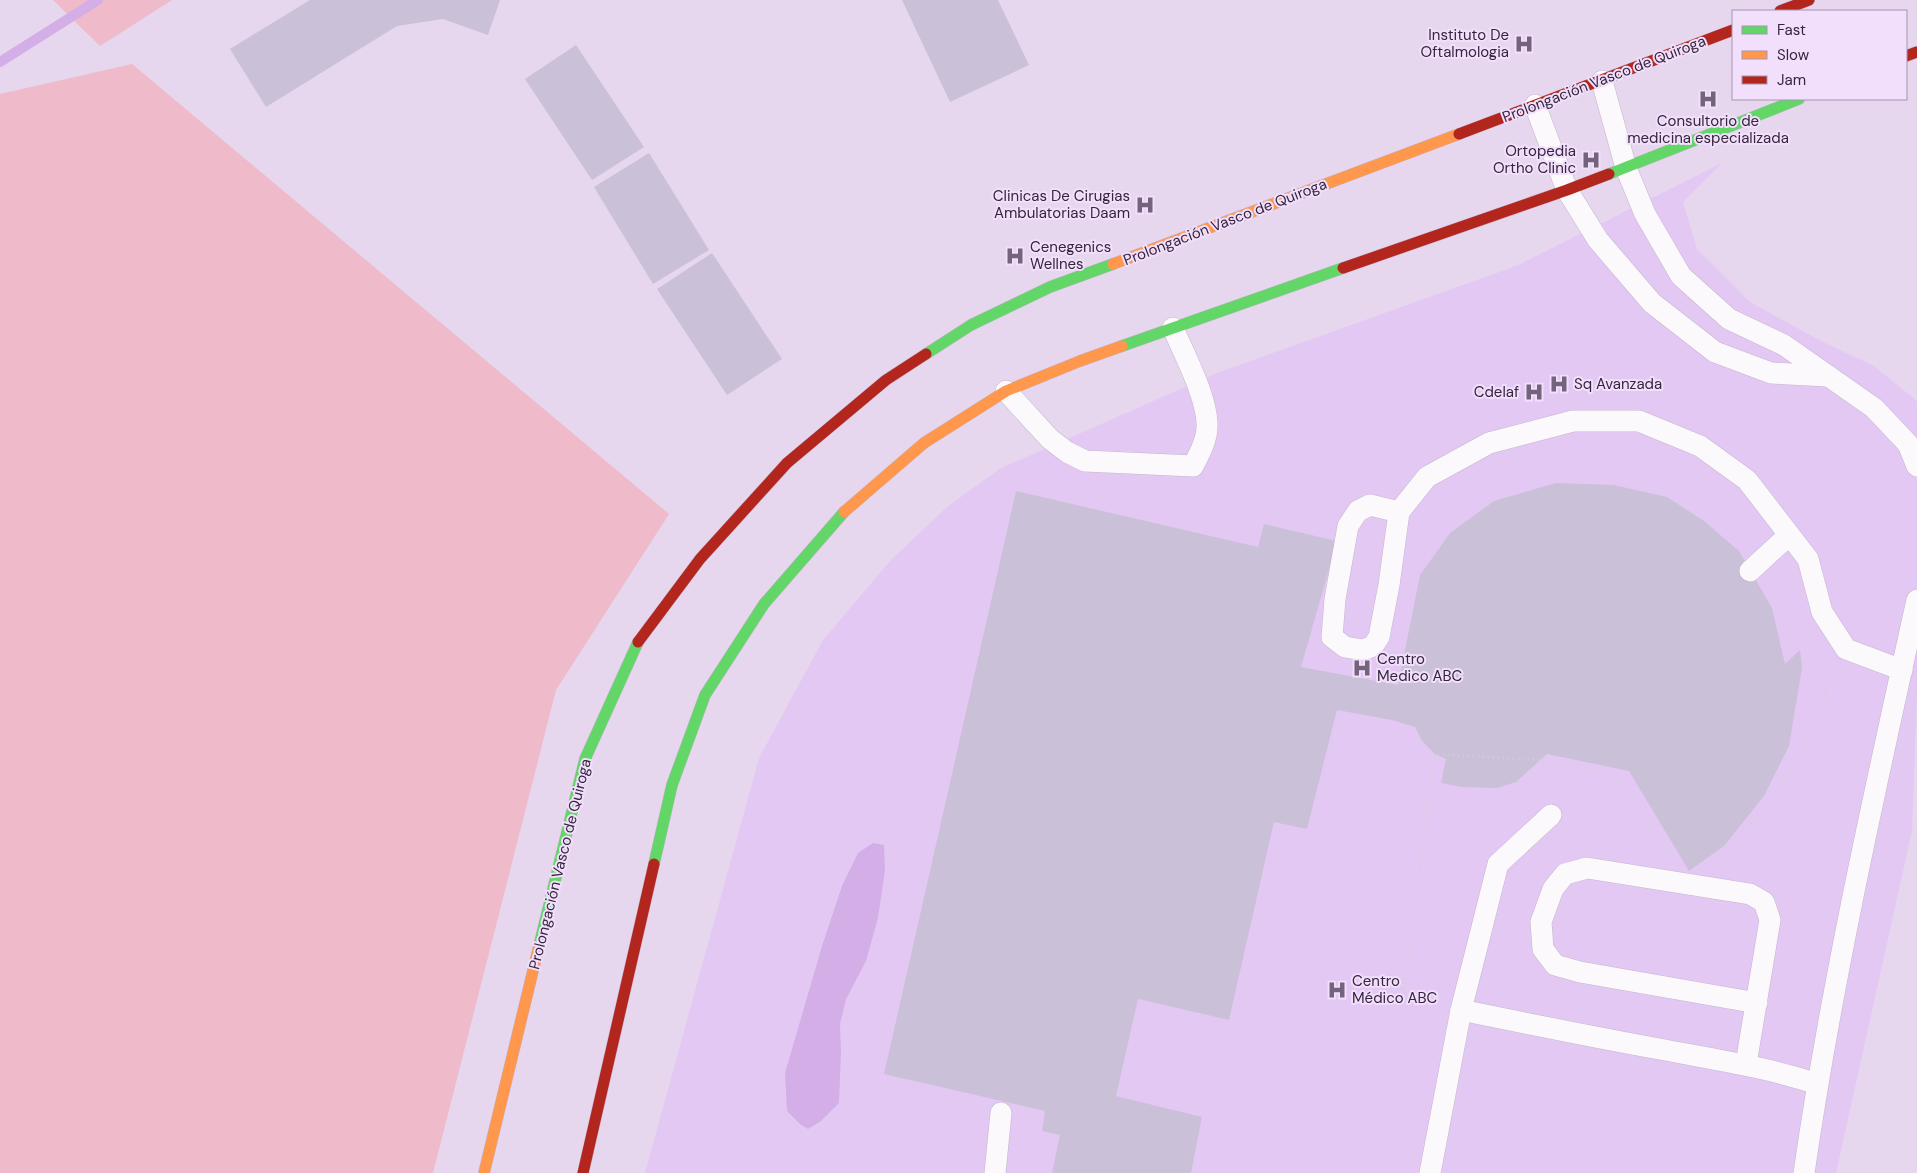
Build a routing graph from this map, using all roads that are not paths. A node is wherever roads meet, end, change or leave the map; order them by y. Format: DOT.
graph roads {
  1 [pos="1809,0"];
  2 [pos="1783,10"];
  3 [pos="1732,30"];
  4 [pos="1602,81"];
  5 [pos="1796,100"];
  6 [pos="1535,105"];
  7 [pos="1626,168"];
  8 [pos="1567,190"];
  9 [pos="1173,328"];
  10 [pos="1828,376"];
  11 [pos="1006,391"];
  12 [pos="1917,466"];
  13 [pos="1399,512"];
  14 [pos="1789,535"];
  15 [pos="1750,571"];
  16 [pos="1917,600"];
  17 [pos="1902,670"];
  18 [pos="1551,815"];
  19 [pos="1757,1003"];
  20 [pos="1461,1010"];
  21 [pos="1746,1064"];
  22 [pos="1817,1084"];
  23 [pos="1001,1113"];
  24 [pos="484,1173"];
  25 [pos="583,1173"];
  26 [pos="995,1173"];
  27 [pos="1430,1173"];
  28 [pos="1804,1173"];
  1 -- 2 [label="street"];
  3 -- 4 [label="street, Prolongación Vasco de Quiroga"];
  4 -- 6 [label="street, Prolongación Vasco de Quiroga"];
  4 -- 7 [label="lane"];
  5 -- 7 [label="street"];
  6 -- 8 [label="lane"];
  6 -- 24 [label="street, Prolongación Vasco de Quiroga"];
  7 -- 8 [label="street"];
  7 -- 10 [label="lane"];
  8 -- 9 [label="street"];
  8 -- 10 [label="lane"];
  9 -- 11 [label="street"];
  9 -- 11 [label="lane"];
  10 -- 12 [label="lane"];
  11 -- 25 [label="street"];
  13 -- 13 [label="lane"];
  13 -- 14 [label="lane"];
  14 -- 15 [label="lane"];
  14 -- 17 [label="lane"];
  16 -- 17 [label="lane"];
  17 -- 22 [label="lane"];
  18 -- 20 [label="lane"];
  19 -- 19 [label="lane"];
  19 -- 21 [label="lane"];
  20 -- 21 [label="lane"];
  20 -- 27 [label="lane"];
  21 -- 22 [label="lane"];
  22 -- 28 [label="lane"];
  23 -- 26 [label="lane"];
}
